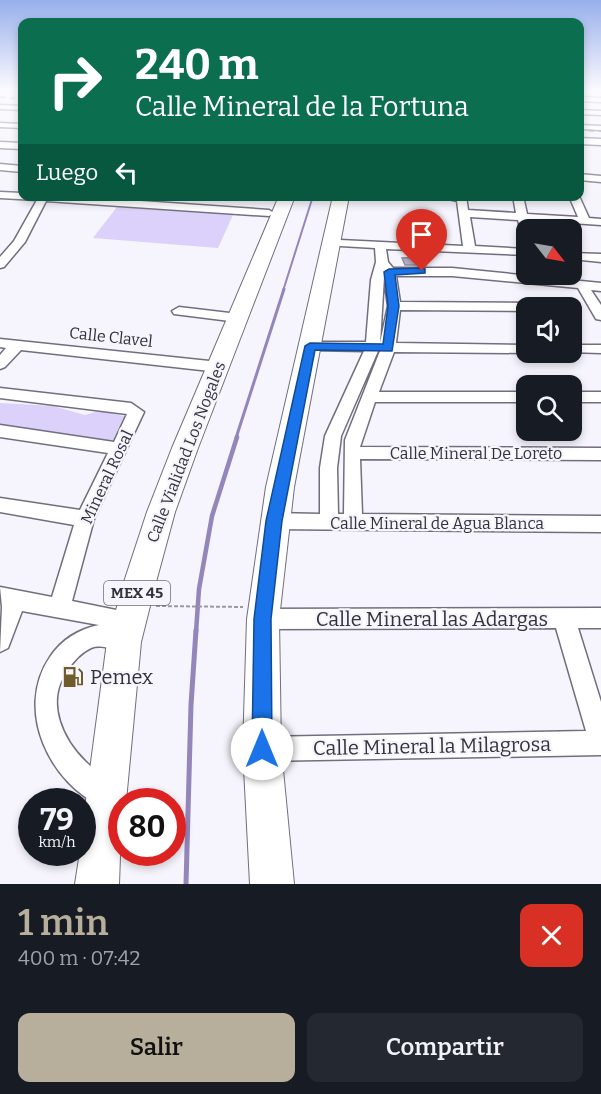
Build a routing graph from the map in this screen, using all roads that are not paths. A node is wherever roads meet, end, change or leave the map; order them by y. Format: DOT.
graph roads {
  1 [pos="584,141"];
  2 [pos="601,142"];
  3 [pos="0,145"];
  4 [pos="18,146"];
  5 [pos="0,167"];
  6 [pos="18,169"];
  7 [pos="584,177"];
  8 [pos="601,179"];
  9 [pos="0,195"];
  10 [pos="18,196"];
  11 [pos="42,201"];
  12 [pos="161,201"];
  13 [pos="340,201"];
  14 [pos="348,201"];
  15 [pos="462,201"];
  16 [pos="519,201"];
  17 [pos="576,201"];
  18 [pos="278,204"];
  19 [pos="464,213"];
  20 [pos="524,219"];
  21 [pos="516,220"];
  22 [pos="585,221"];
  23 [pos="601,222"];
  24 [pos="340,243"];
  25 [pos="380,245"];
  26 [pos="469,247"];
  27 [pos="516,251"];
  28 [pos="5,253"];
  29 [pos="582,257"];
  30 [pos="601,258"];
  31 [pos="0,264"];
  32 [pos="383,269"];
  33 [pos="516,278"];
  34 [pos="582,285"];
  35 [pos="322,286"];
  36 [pos="601,286"];
  37 [pos="394,306"];
  38 [pos="516,307"];
  39 [pos="179,311"];
  40 [pos="601,316"];
  41 [pos="238,318"];
  42 [pos="0,343"];
  43 [pos="16,345"];
  44 [pos="310,346"];
  45 [pos="372,347"];
  46 [pos="388,348"];
  47 [pos="601,348"];
  48 [pos="516,349"];
  49 [pos="582,349"];
  50 [pos="0,364"];
  51 [pos="219,367"];
  52 [pos="0,393"];
  53 [pos="368,397"];
  54 [pos="516,397"];
  55 [pos="582,397"];
  56 [pos="601,397"];
  57 [pos="0,431"];
  58 [pos="120,448"];
  59 [pos="351,453"];
  60 [pos="601,454"];
  61 [pos="0,505"];
  62 [pos="85,519"];
  63 [pos="274,521"];
  64 [pos="329,522"];
  65 [pos="353,523"];
  66 [pos="601,524"];
  67 [pos="7,598"];
  68 [pos="60,606"];
  69 [pos="254,613"];
  70 [pos="564,618"];
  71 [pos="601,618"];
  72 [pos="136,623"];
  73 [pos="0,641"];
  74 [pos="601,742"];
  75 [pos="262,749"];
  76 [pos="107,797"];
  77 [pos="97,884"];
  78 [pos="272,884"];
  1 -- 2 [label="street"];
  3 -- 4 [label="street"];
  5 -- 6 [label="street"];
  7 -- 8 [label="street"];
  9 -- 10 [label="street"];
  11 -- 28 [label="street"];
  12 -- 18 [label="street"];
  13 -- 35 [label="highway"];
  14 -- 24 [label="highway"];
  15 -- 19 [label="street"];
  16 -- 20 [label="street"];
  17 -- 22 [label="street"];
  18 -- 41 [label="highway, Calle Vialidad Los Nogales / MEX 45"];
  19 -- 21 [label="street"];
  19 -- 26 [label="street"];
  22 -- 23 [label="street"];
  24 -- 25 [label="street"];
  24 -- 35 [label="highway"];
  25 -- 26 [label="street"];
  25 -- 32 [label="street"];
  26 -- 27 [label="street"];
  28 -- 31 [label="street"];
  29 -- 30 [label="street"];
  32 -- 33 [label="street"];
  32 -- 37 [label="street"];
  32 -- 45 [label="street"];
  34 -- 36 [label="street"];
  34 -- 40 [label="street"];
  35 -- 44 [label="highway"];
  37 -- 38 [label="street"];
  37 -- 46 [label="street"];
  39 -- 41 [label="street"];
  41 -- 51 [label="highway, Calle Vialidad Los Nogales / MEX 45"];
  42 -- 43 [label="street, Calle Clavel"];
  43 -- 50 [label="street"];
  43 -- 51 [label="street, Calle Clavel"];
  44 -- 45 [label="street"];
  44 -- 63 [label="highway"];
  45 -- 46 [label="street"];
  45 -- 64 [label="street"];
  46 -- 48 [label="street"];
  46 -- 53 [label="street"];
  47 -- 49 [label="street"];
  51 -- 72 [label="highway, Calle Vialidad Los Nogales / MEX 45"];
  52 -- 58 [label="street, Mineral Rosal"];
  53 -- 54 [label="street"];
  53 -- 59 [label="street"];
  55 -- 56 [label="street"];
  57 -- 58 [label="street"];
  58 -- 62 [label="street, Mineral Rosal"];
  59 -- 60 [label="street, Calle Mineral De Loreto"];
  59 -- 65 [label="street"];
  61 -- 62 [label="street"];
  62 -- 68 [label="street, Mineral Rosal"];
  63 -- 64 [label="street, Calle Mineral de Agua Blanca"];
  63 -- 69 [label="highway"];
  64 -- 65 [label="street, Calle Mineral de Agua Blanca"];
  65 -- 66 [label="street, Calle Mineral de Agua Blanca"];
  67 -- 68 [label="street"];
  67 -- 73 [label="street"];
  68 -- 72 [label="street"];
  69 -- 70 [label="street, Calle Mineral las Adargas"];
  69 -- 75 [label="highway"];
  70 -- 71 [label="street, Calle Mineral las Adargas"];
  70 -- 74 [label="street"];
  72 -- 76 [label="highway, Calle Vialidad Los Nogales / MEX 45"];
  72 -- 76 [label="street"];
  74 -- 75 [label="street, Calle Mineral la Milagrosa"];
  75 -- 78 [label="highway"];
  76 -- 77 [label="highway, Calle Vialidad Los Nogales / MEX 45"];
}
